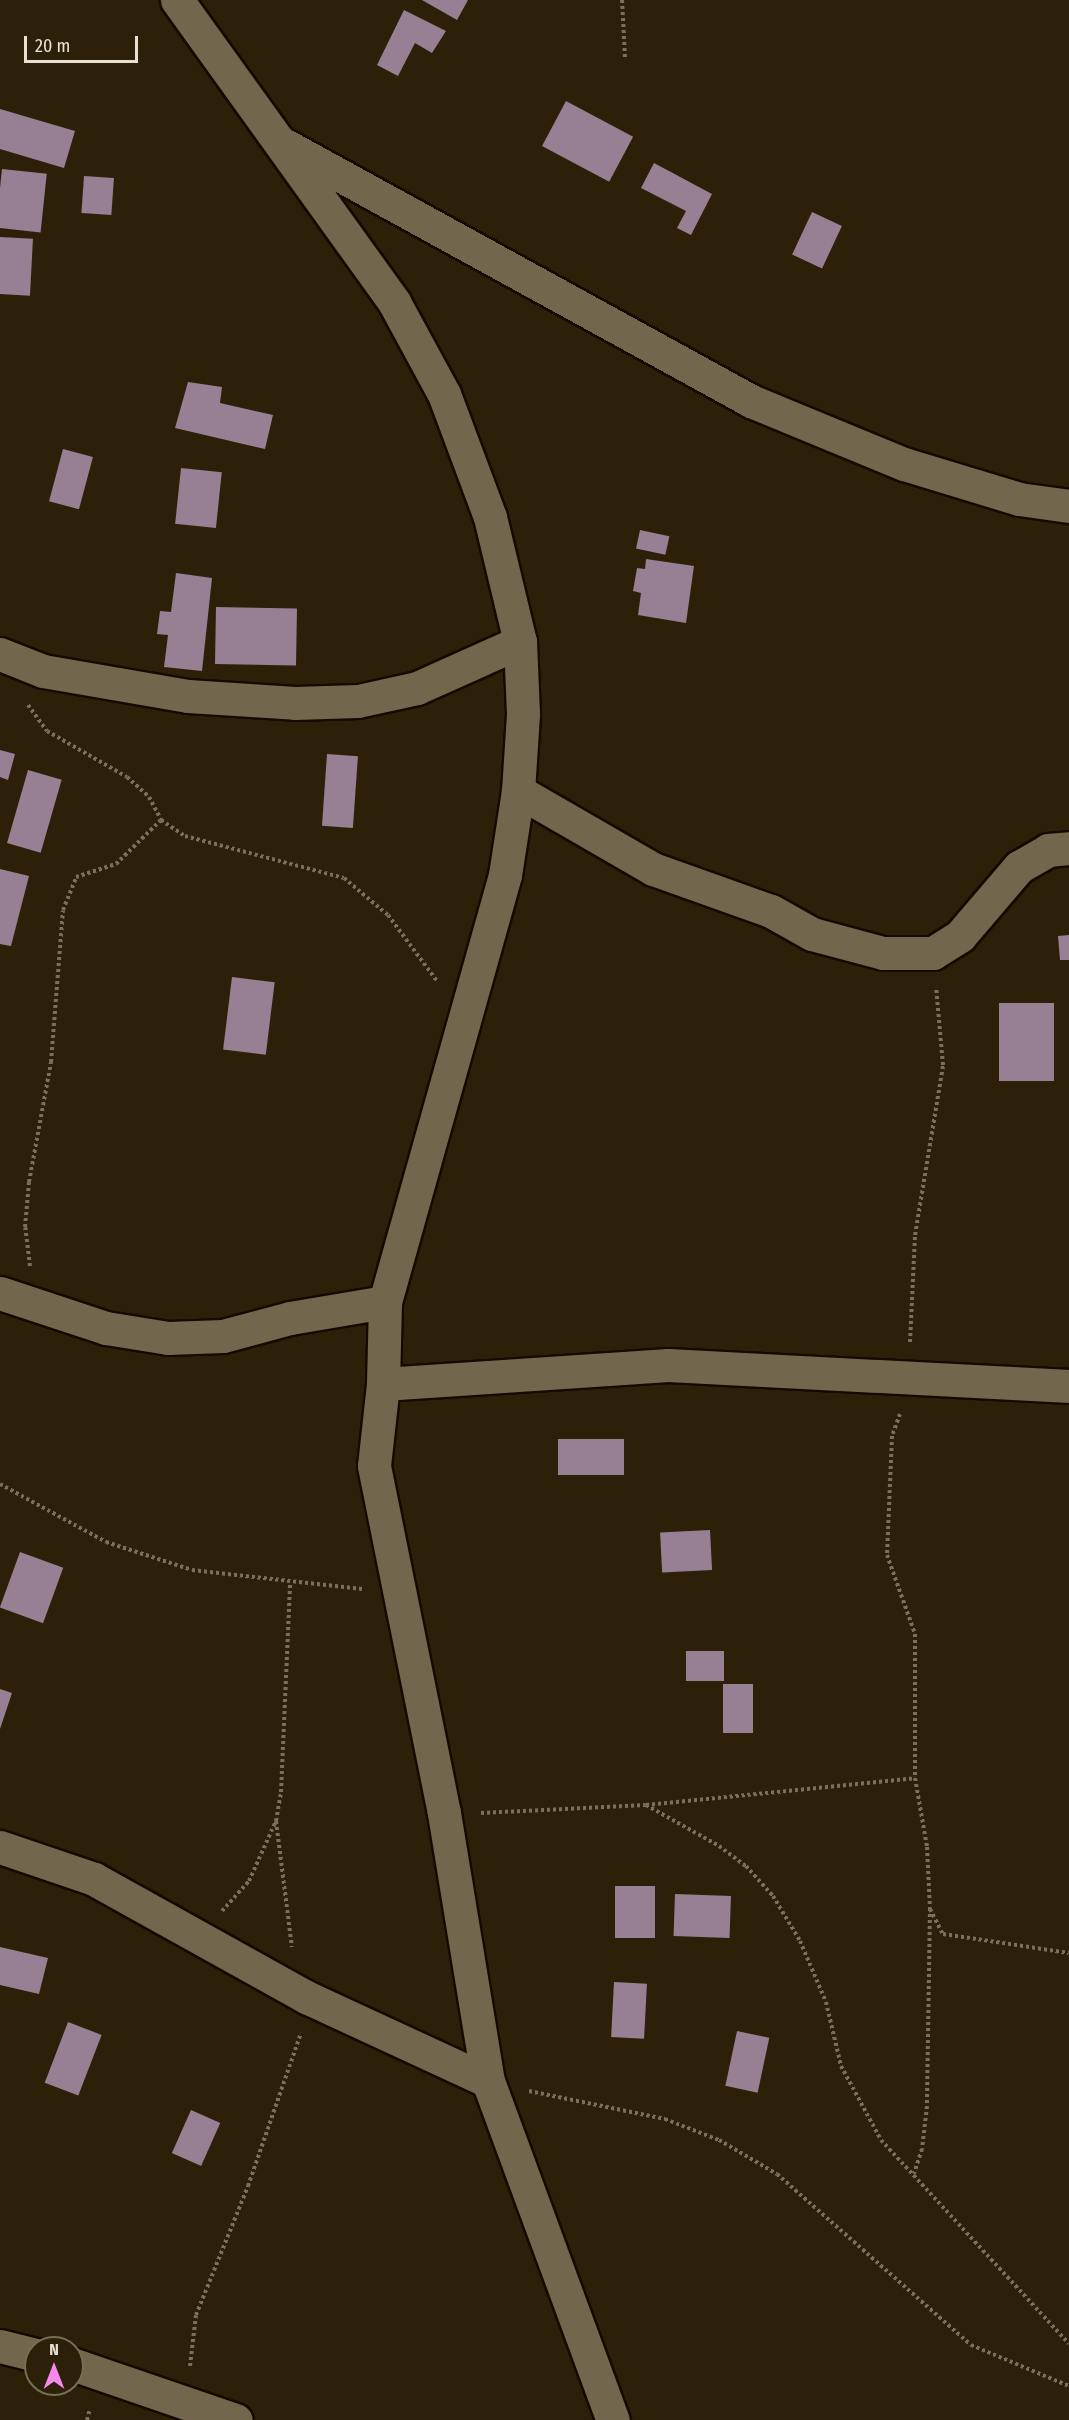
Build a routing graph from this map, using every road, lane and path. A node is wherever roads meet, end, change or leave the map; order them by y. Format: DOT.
graph roads {
  1 [pos="177,0"];
  2 [pos="622,0"];
  3 [pos="625,58"];
  4 [pos="276,139"];
  5 [pos="1069,506"];
  6 [pos="520,642"];
  7 [pos="1,653"];
  8 [pos="518,791"];
  9 [pos="161,820"];
  10 [pos="1069,848"];
  11 [pos="933,953"];
  12 [pos="466,1020"];
  13 [pos="0,1293"];
  14 [pos="385,1302"];
  15 [pos="45,1308"];
  16 [pos="912,1376"];
  17 [pos="383,1384"];
  18 [pos="1069,1386"];
  19 [pos="0,1484"];
  20 [pos="290,1584"];
  21 [pos="399,1591"];
  22 [pos="915,1778"];
  23 [pos="646,1806"];
  24 [pos="444,1813"];
  25 [pos="276,1821"];
  26 [pos="0,1846"];
  27 [pos="930,1908"];
  28 [pos="196,1936"];
  29 [pos="1069,1953"];
  30 [pos="306,1997"];
  31 [pos="488,2081"];
  32 [pos="914,2174"];
  33 [pos="1069,2344"];
  34 [pos="0,2346"];
  35 [pos="24,2352"];
  36 [pos="84,2368"];
  37 [pos="1069,2386"];
  38 [pos="191,2402"];
  39 [pos="236,2420"];
  40 [pos="613,2420"];
  1 -- 4 [label="street"];
  2 -- 3 [label="path"];
  4 -- 5 [label="street"];
  4 -- 6 [label="street"];
  6 -- 7 [label="street"];
  6 -- 8 [label="street"];
  7 -- 9 [label="path"];
  8 -- 11 [label="street"];
  8 -- 12 [label="street"];
  9 -- 12 [label="path"];
  9 -- 15 [label="path"];
  10 -- 11 [label="street"];
  11 -- 16 [label="path"];
  12 -- 14 [label="street"];
  13 -- 15 [label="street"];
  14 -- 15 [label="street"];
  14 -- 17 [label="street"];
  16 -- 17 [label="street"];
  16 -- 18 [label="street"];
  16 -- 22 [label="path"];
  17 -- 21 [label="street"];
  19 -- 20 [label="path"];
  20 -- 21 [label="path"];
  20 -- 25 [label="path"];
  21 -- 24 [label="street"];
  22 -- 23 [label="path"];
  22 -- 27 [label="path"];
  23 -- 24 [label="path"];
  23 -- 32 [label="path"];
  24 -- 31 [label="street"];
  25 -- 28 [label="path"];
  25 -- 30 [label="path"];
  26 -- 28 [label="street"];
  27 -- 29 [label="path"];
  27 -- 32 [label="path"];
  28 -- 30 [label="street"];
  30 -- 31 [label="street"];
  30 -- 38 [label="path"];
  31 -- 37 [label="path"];
  31 -- 40 [label="street"];
  32 -- 33 [label="path"];
  34 -- 35 [label="street"];
  36 -- 38 [label="street"];
  38 -- 39 [label="street"];
}
